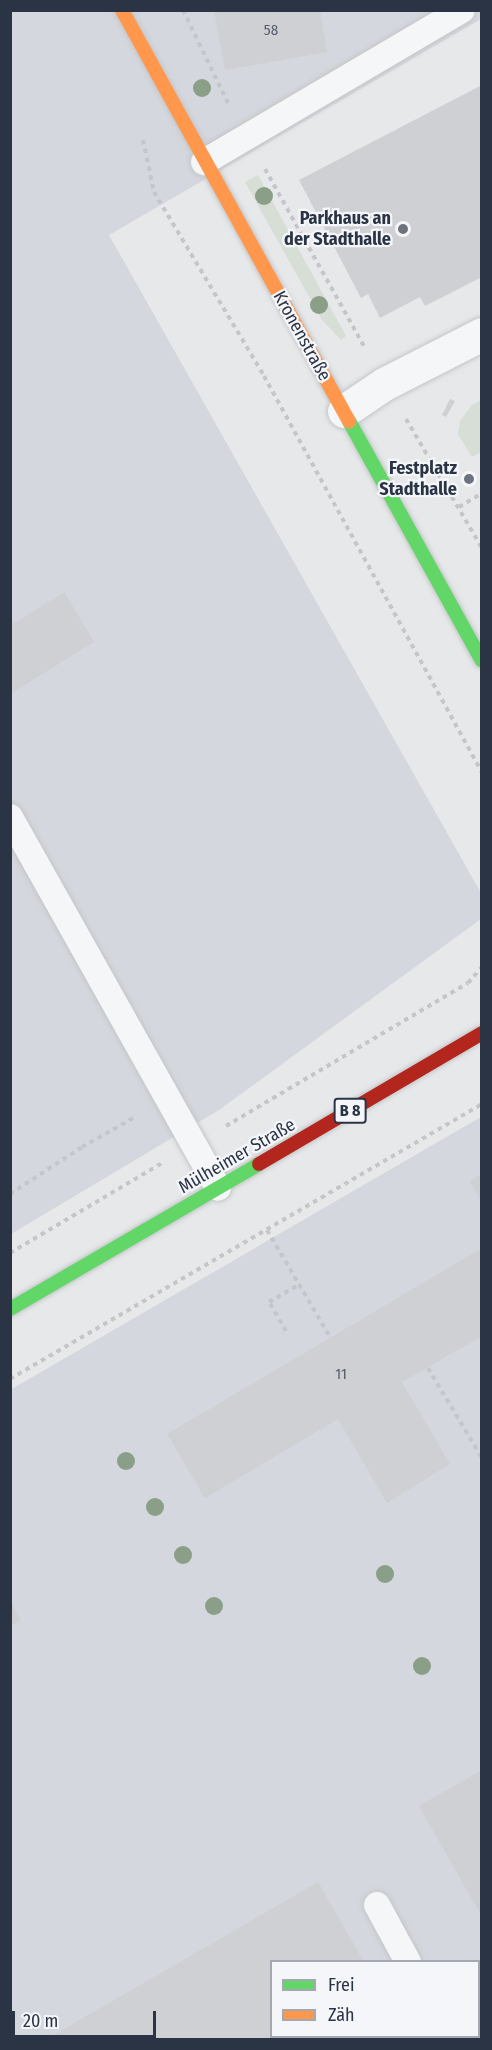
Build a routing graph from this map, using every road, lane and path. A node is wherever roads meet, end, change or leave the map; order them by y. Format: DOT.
graph roads {
  1 [pos="122,10"];
  2 [pos="183,10"];
  3 [pos="462,10"];
  4 [pos="142,134"];
  5 [pos="246,137"];
  6 [pos="204,162"];
  7 [pos="482,334"];
  8 [pos="384,384"];
  9 [pos="344,411"];
  10 [pos="482,493"];
  11 [pos="459,507"];
  12 [pos="482,548"];
  13 [pos="482,661"];
  14 [pos="482,772"];
  15 [pos="10,818"];
  16 [pos="482,967"];
  17 [pos="474,1033"];
  18 [pos="170,1098"];
  19 [pos="482,1104"];
  20 [pos="195,1144"];
  21 [pos="218,1188"];
  22 [pos="10,1194"];
  23 [pos="267,1230"];
  24 [pos="10,1253"];
  25 [pos="299,1285"];
  26 [pos="10,1309"];
  27 [pos="286,1331"];
  28 [pos="330,1338"];
  29 [pos="428,1368"];
  30 [pos="10,1378"];
  31 [pos="482,1458"];
  32 [pos="377,1905"];
  33 [pos="407,1960"];
  1 -- 6 [label="street, Kronenstraße"];
  2 -- 5 [label="path"];
  3 -- 5 [label="lane"];
  4 -- 14 [label="path"];
  5 -- 6 [label="lane"];
  5 -- 8 [label="path"];
  6 -- 9 [label="street, Kronenstraße"];
  7 -- 8 [label="street"];
  8 -- 9 [label="street"];
  8 -- 11 [label="path"];
  9 -- 13 [label="street, Kronenstraße"];
  10 -- 11 [label="path"];
  11 -- 12 [label="path"];
  15 -- 18 [label="lane"];
  16 -- 20 [label="path"];
  17 -- 21 [label="street, Mülheimer Straße / B 8"];
  18 -- 20 [label="lane"];
  18 -- 22 [label="path"];
  19 -- 23 [label="path"];
  20 -- 21 [label="lane"];
  20 -- 24 [label="path"];
  21 -- 26 [label="street, Mülheimer Straße / B 8"];
  23 -- 25 [label="path"];
  23 -- 30 [label="path"];
  25 -- 27 [label="path"];
  25 -- 28 [label="path"];
  29 -- 31 [label="path"];
  32 -- 33 [label="lane"];
}
